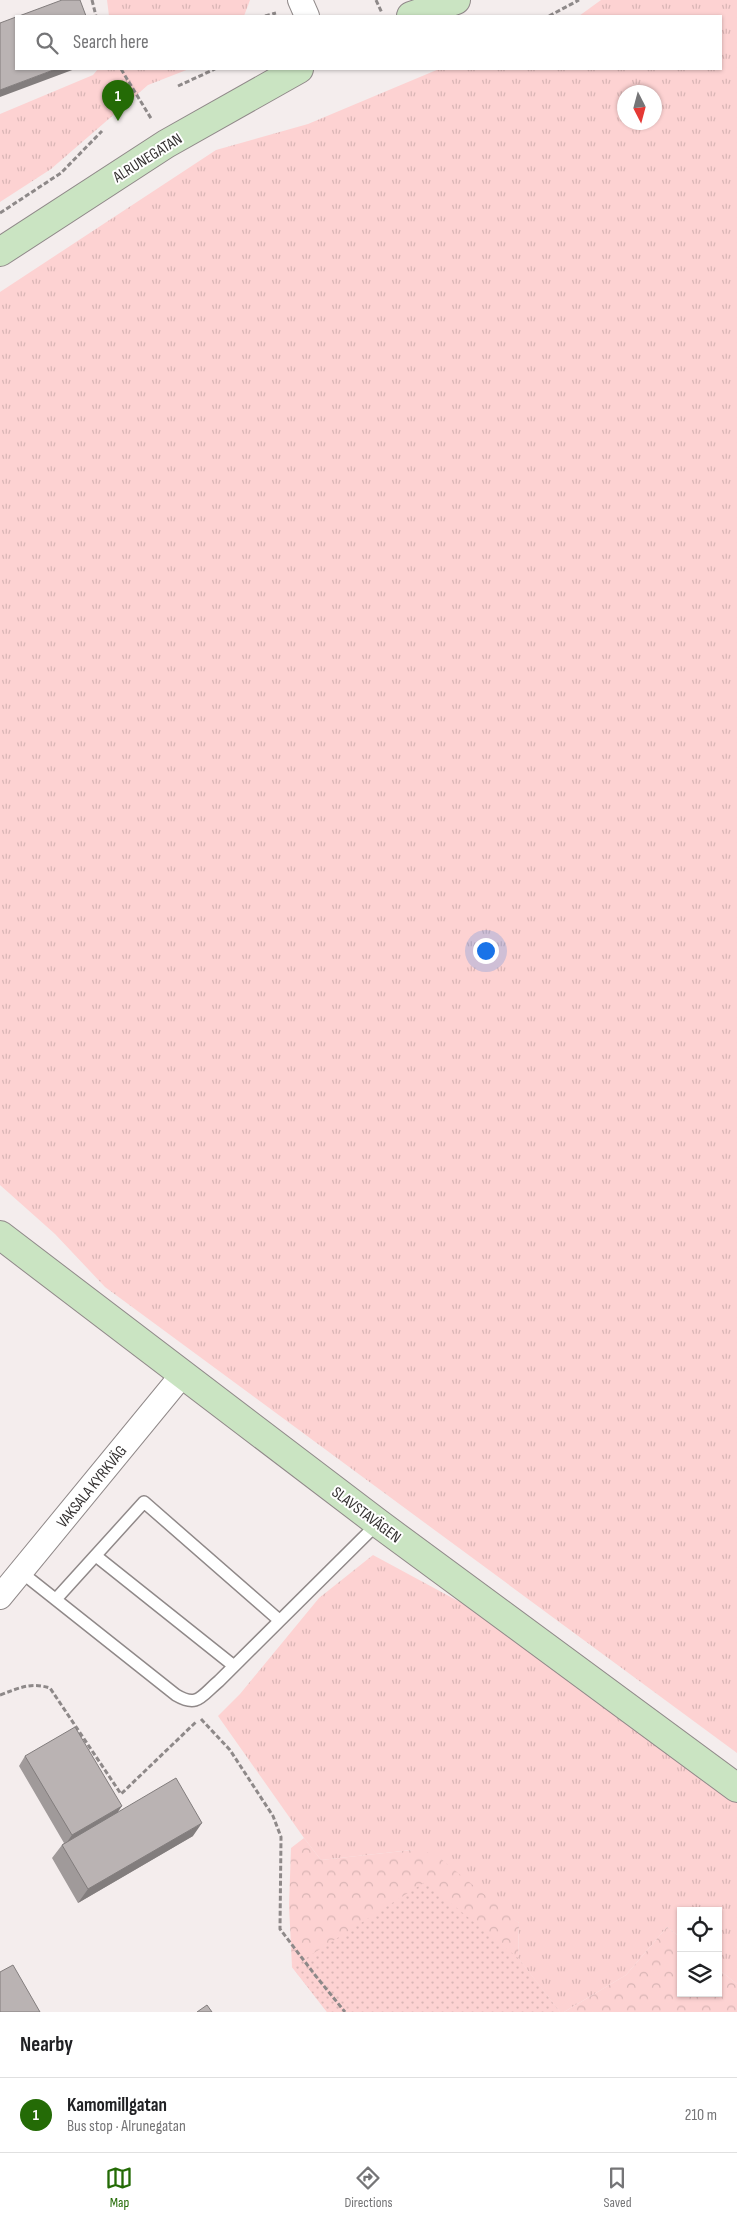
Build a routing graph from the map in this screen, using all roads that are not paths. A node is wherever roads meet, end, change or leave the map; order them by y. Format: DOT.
graph roads {
  1 [pos="300,0"];
  2 [pos="456,0"];
  3 [pos="307,15"];
  4 [pos="414,15"];
  5 [pos="297,70"];
  6 [pos="0,252"];
  7 [pos="0,1235"];
  8 [pos="183,1374"];
  9 [pos="378,1524"];
  10 [pos="96,1556"];
  11 [pos="21,1572"];
  12 [pos="0,1597"];
  13 [pos="57,1598"];
  14 [pos="279,1620"];
  15 [pos="234,1666"];
  16 [pos="737,1788"];
  1 -- 3 [label="street"];
  2 -- 4 [label="street"];
  5 -- 6 [label="street, ALRUNEGATAN"];
  7 -- 8 [label="street, SLAVSTAVÄGEN"];
  8 -- 9 [label="street, SLAVSTAVÄGEN"];
  8 -- 11 [label="street, VAKSALA KYRKVÄG"];
  9 -- 14 [label="lane"];
  9 -- 16 [label="street, SLAVSTAVÄGEN"];
  10 -- 13 [label="lane"];
  10 -- 14 [label="lane"];
  10 -- 15 [label="lane"];
  11 -- 12 [label="street, VAKSALA KYRKVÄG"];
  11 -- 13 [label="lane"];
  13 -- 15 [label="lane"];
  14 -- 15 [label="lane"];
}
